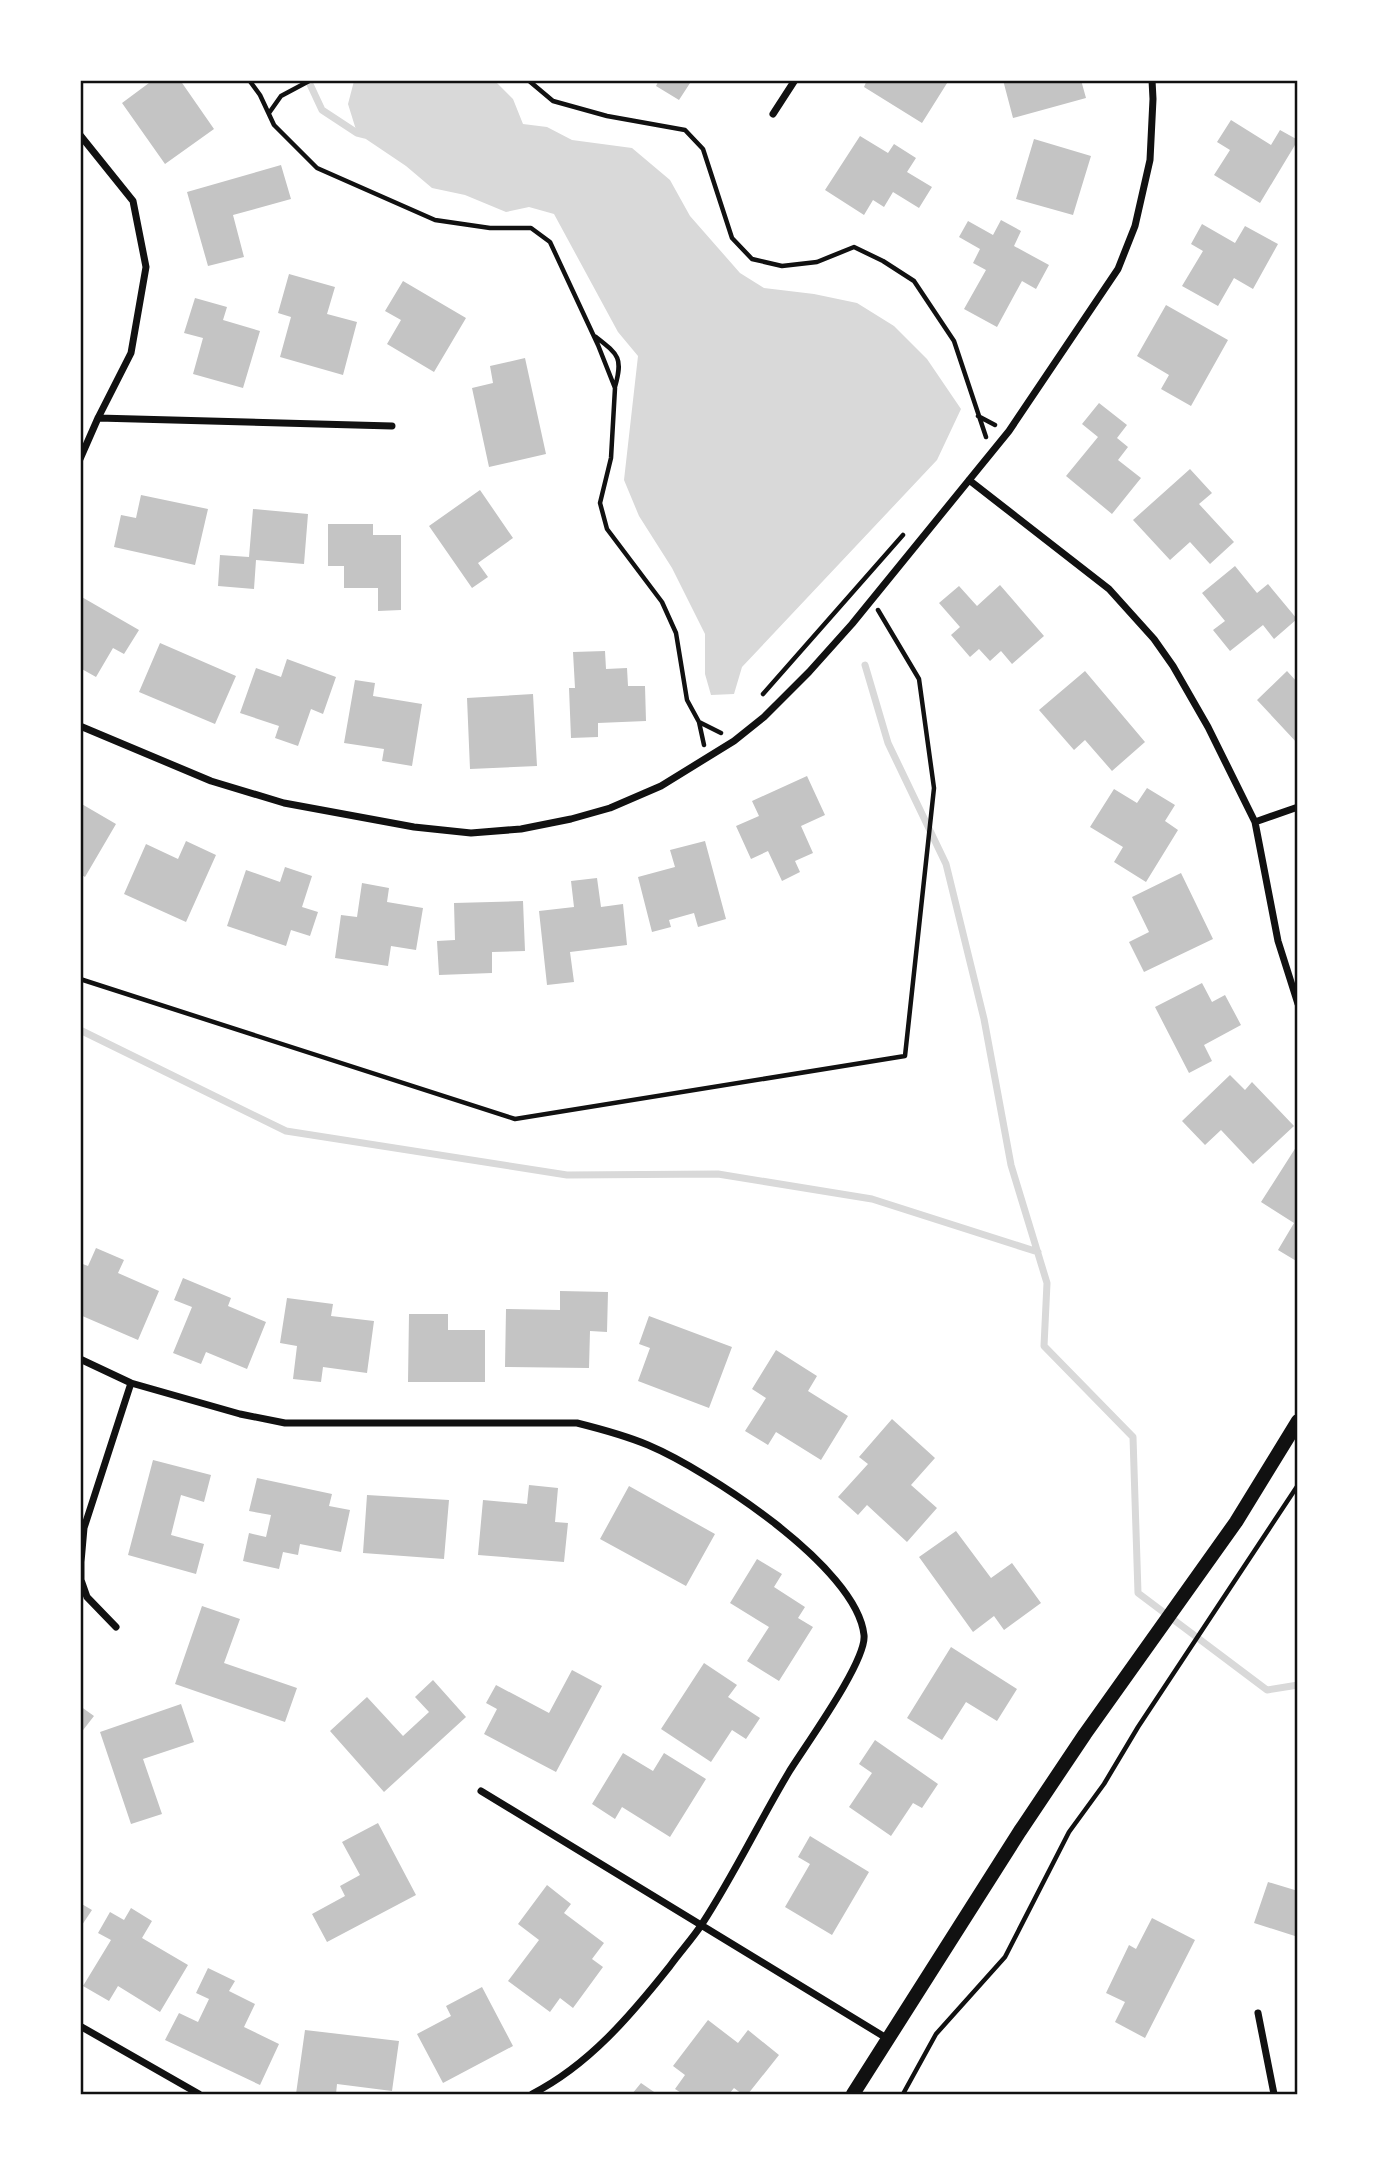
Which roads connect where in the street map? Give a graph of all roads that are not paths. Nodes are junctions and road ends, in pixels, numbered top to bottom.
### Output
1 (794, 80) edge
2 (1152, 80) edge
3 (773, 114) dead end
4 (80, 135) edge
5 (98, 418) junction
6 (392, 426) dead end
7 (80, 459) edge
8 (969, 480) junction
9 (80, 726) edge
10 (1297, 807) edge
11 (1255, 822) junction
12 (1297, 1004) edge
13 (80, 1359) edge
14 (131, 1383) junction
15 (1297, 1421) edge
16 (116, 1627) dead end
17 (481, 1791) dead end
18 (702, 1925) junction
19 (1258, 2013) dead end
20 (80, 2026) edge
21 (888, 2039) junction
22 (199, 2095) edge
23 (532, 2095) edge
24 (853, 2095) edge
25 (1274, 2095) edge

1 - 3 street
2 - 8 street
4 - 5 street
5 - 6 street
5 - 7 street
8 - 9 street
8 - 11 street
10 - 11 street
11 - 12 street
13 - 14 street
14 - 16 street
14 - 18 street
15 - 21 main road
17 - 18 street
18 - 21 street
18 - 23 street
19 - 25 street
20 - 22 street
21 - 24 main road

